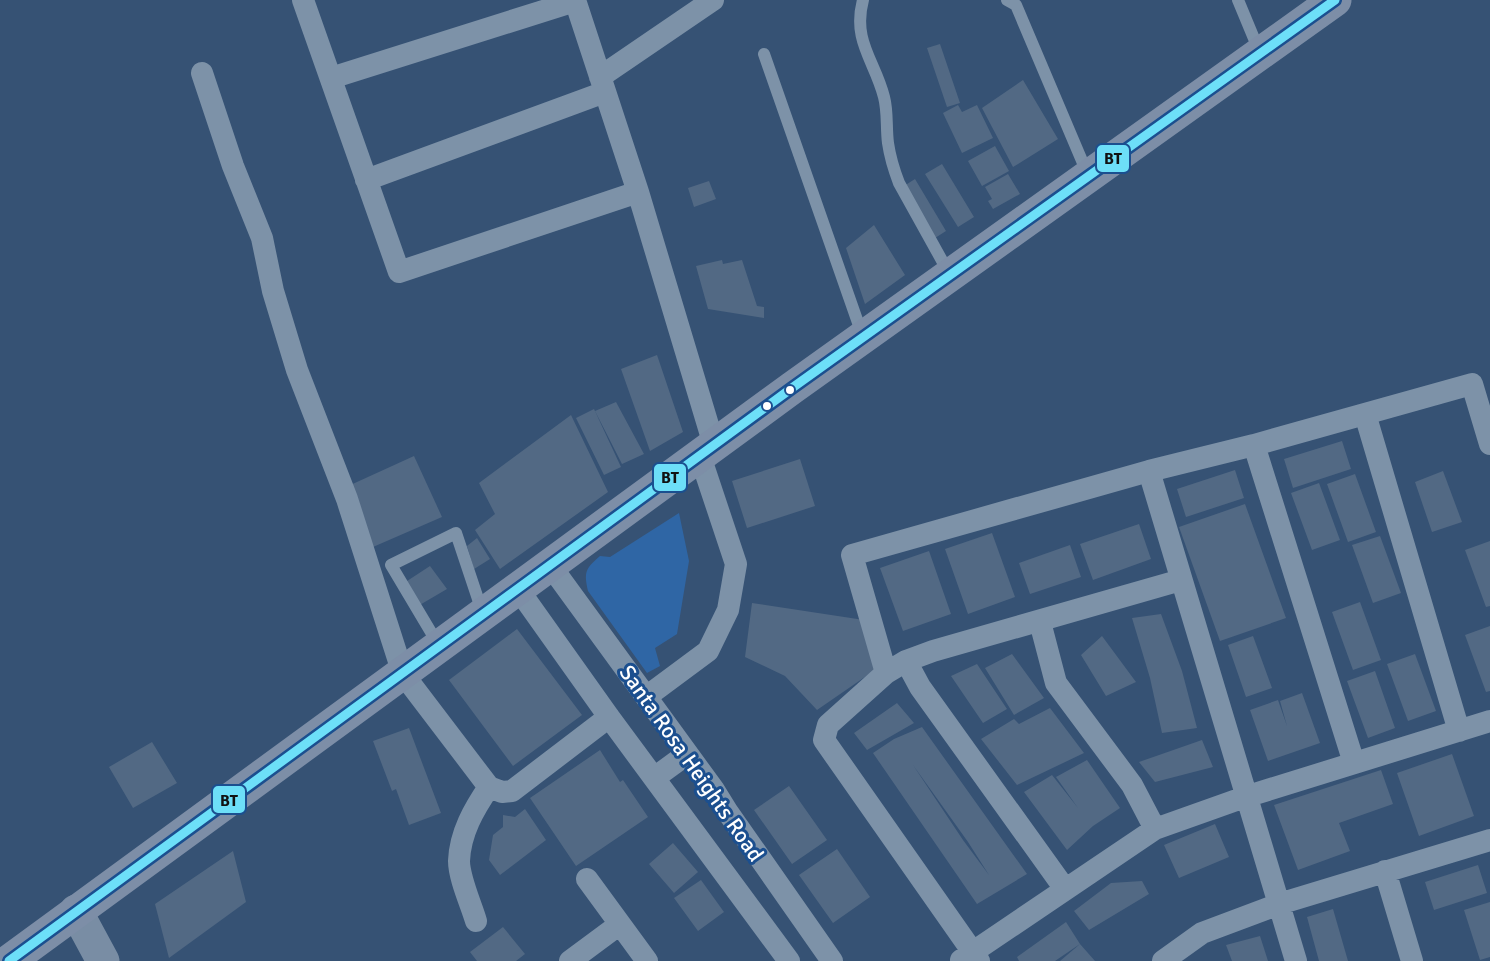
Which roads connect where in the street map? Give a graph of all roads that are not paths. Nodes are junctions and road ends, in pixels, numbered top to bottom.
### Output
1 (303, 0) edge
2 (713, 0) edge
3 (863, 0) edge
4 (1007, 0) edge
5 (1238, 0) edge
6 (1335, 0) edge
7 (575, 1) edge
8 (691, 7) edge
9 (764, 54) dead end
10 (1260, 54) junction
11 (202, 73) dead end
12 (331, 78) junction
13 (603, 85) junction
14 (1089, 177) junction
15 (366, 180) junction
16 (638, 192) junction
17 (951, 276) junction
18 (863, 338) junction
19 (1365, 414) junction
20 (1490, 444) edge
21 (1254, 445) junction
22 (707, 450) junction
23 (1149, 471) junction
24 (550, 565) junction
25 (1181, 580) junction
26 (518, 589) junction
27 (483, 615) junction
28 (1040, 622) junction
29 (440, 648) junction
30 (906, 661) junction
31 (886, 673) junction
32 (403, 674) junction
33 (646, 698) junction
34 (609, 717) junction
35 (1490, 721) edge
36 (1459, 731) junction
37 (687, 754) junction
38 (1354, 763) junction
39 (654, 778) junction
40 (489, 787) junction
41 (1245, 797) junction
42 (726, 811) junction
43 (1155, 829) junction
44 (695, 833) junction
45 (1490, 840) edge
46 (1385, 871) junction
47 (587, 879) dead end
48 (1065, 889) junction
49 (1279, 904) junction
50 (76, 911) junction
51 (476, 921) dead end
52 (620, 924) junction
53 (26, 956) edge
54 (970, 958) edge
55 (103, 961) edge
56 (570, 961) edge
57 (647, 961) edge
58 (789, 961) edge
59 (832, 961) edge
60 (1163, 961) edge
61 (1296, 961) edge
62 (1412, 961) edge

1 - 12 street
2 - 8 street
3 - 17 lane
4 - 14 lane
5 - 10 lane
6 - 10 main road
7 - 12 street
7 - 13 street
8 - 13 street
9 - 18 lane
10 - 14 main road
11 - 32 street
12 - 15 street
13 - 15 street
13 - 16 street
14 - 17 main road
15 - 16 street
16 - 22 street
17 - 18 main road
18 - 22 main road
19 - 20 street
19 - 21 street
19 - 36 street
21 - 23 street
21 - 38 street
22 - 24 main road
22 - 33 street
23 - 25 street
23 - 31 street
24 - 26 main road
24 - 33 street, Santa Rosa Heights Road
25 - 28 street
25 - 41 street
26 - 27 main road
26 - 34 street, Santa Rosa Heights Road
27 - 29 main road
27 - 29 lane
28 - 30 street
28 - 43 street
29 - 32 main road
30 - 31 street
30 - 48 street
31 - 54 street
32 - 40 street
32 - 50 main road
33 - 37 street, Santa Rosa Heights Road
34 - 39 street, Santa Rosa Heights Road
34 - 40 street
35 - 36 street
36 - 38 street
37 - 39 street
37 - 42 street, Santa Rosa Heights Road
38 - 41 street
39 - 44 street, Santa Rosa Heights Road
40 - 51 street
41 - 43 street
41 - 49 street
42 - 44 street
42 - 59 street, Santa Rosa Heights Road
43 - 48 street
44 - 58 street, Santa Rosa Heights Road
45 - 46 street
46 - 49 street
46 - 62 street
47 - 52 street
48 - 54 street
49 - 60 street
49 - 61 street
50 - 53 main road
50 - 55 street
52 - 56 street
52 - 57 street

